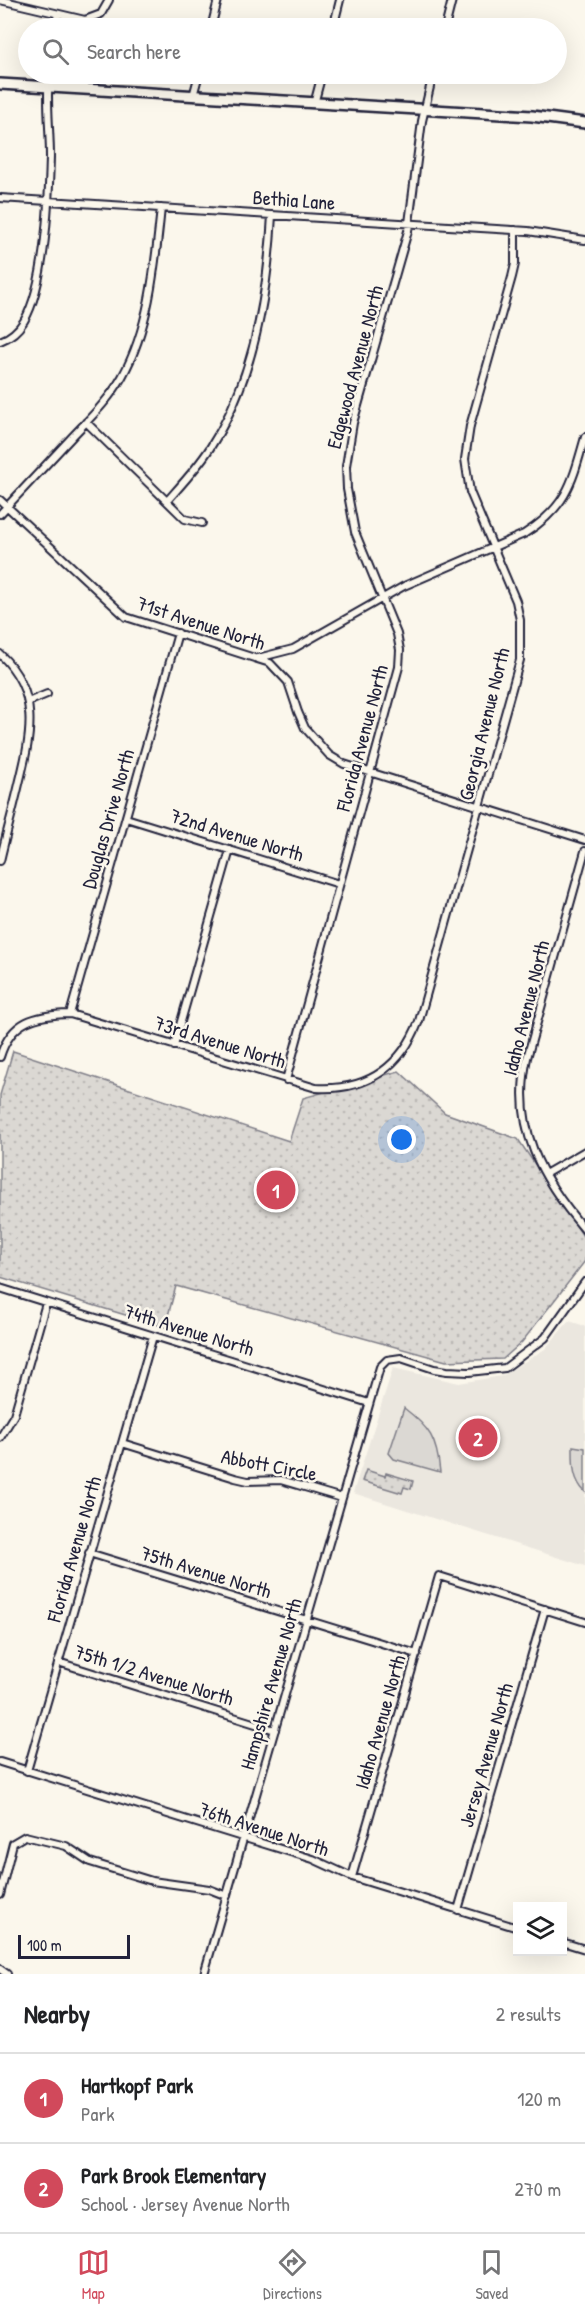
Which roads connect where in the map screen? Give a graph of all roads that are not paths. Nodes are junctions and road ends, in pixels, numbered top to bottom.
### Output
1 (0, 0) edge
2 (109, 0) edge
3 (218, 0) edge
4 (340, 0) edge
5 (452, 0) edge
6 (58, 15) junction
7 (57, 18) edge
8 (72, 18) edge
9 (93, 18) edge
10 (214, 18) edge
11 (336, 18) edge
12 (447, 18) edge
13 (0, 84) edge
14 (48, 84) edge
15 (196, 84) edge
16 (319, 84) edge
17 (430, 84) edge
18 (48, 87) junction
19 (193, 96) junction
20 (314, 104) junction
21 (424, 110) junction
22 (585, 123) edge
23 (0, 198) edge
24 (47, 201) junction
25 (161, 208) junction
26 (272, 215) junction
27 (409, 224) junction
28 (515, 230) junction
29 (585, 240) edge
30 (0, 341) edge
31 (86, 422) junction
32 (585, 437) edge
33 (0, 500) edge
34 (166, 501) junction
35 (8, 506) junction
36 (0, 514) edge
37 (202, 523) dead end
38 (495, 546) junction
39 (383, 597) junction
40 (178, 633) junction
41 (0, 654) edge
42 (258, 658) junction
43 (47, 694) dead end
44 (28, 702) junction
45 (370, 774) junction
46 (480, 808) junction
47 (126, 818) junction
48 (0, 826) edge
49 (8, 829) junction
50 (585, 840) edge
51 (230, 850) junction
52 (585, 851) edge
53 (0, 861) edge
54 (339, 884) junction
55 (70, 1014) junction
56 (419, 1021) joint
57 (174, 1046) junction
58 (1, 1053) edge
59 (286, 1080) junction
60 (585, 1151) edge
61 (545, 1174) junction
62 (585, 1230) edge
63 (585, 1282) edge
64 (0, 1288) edge
65 (46, 1303) junction
66 (153, 1336) junction
67 (369, 1403) junction
68 (0, 1438) edge
69 (122, 1443) junction
70 (342, 1498) junction
71 (89, 1553) junction
72 (545, 1609) junction
73 (307, 1620) junction
74 (585, 1622) edge
75 (417, 1654) junction
76 (58, 1662) junction
77 (275, 1730) junction
78 (0, 1762) edge
79 (27, 1771) junction
80 (244, 1838) junction
81 (352, 1877) junction
82 (0, 1895) edge
83 (227, 1896) junction
84 (458, 1910) junction
85 (513, 1926) edge
86 (567, 1943) edge
87 (585, 1948) edge
88 (0, 1969) edge
89 (7, 1974) edge
90 (204, 1974) edge

1 - 6 street
2 - 9 street
3 - 10 street
4 - 11 street
5 - 12 street
6 - 7 street
6 - 8 street
13 - 18 street
14 - 18 street
15 - 19 street
16 - 20 street
17 - 21 street, Edgewood Avenue North
18 - 19 street
18 - 24 street
19 - 20 street
20 - 21 street
21 - 22 street
21 - 27 street, Edgewood Avenue North
23 - 24 street, Bethia Lane
24 - 25 street, Bethia Lane
24 - 30 street
25 - 26 street, Bethia Lane
25 - 31 street
26 - 27 street, Bethia Lane
26 - 34 street
27 - 28 street, Bethia Lane
27 - 39 street, Edgewood Avenue North
28 - 29 street, Bethia Lane
28 - 38 street
31 - 34 street
31 - 35 street
32 - 38 street
33 - 35 street, 71st Avenue North
34 - 37 street
35 - 36 street
35 - 40 street, 71st Avenue North
38 - 39 street
38 - 46 street, Georgia Avenue North
39 - 42 street
39 - 45 street, Florida Avenue North
40 - 42 street, 71st Avenue North
40 - 47 street, Douglas Drive North
41 - 44 street
42 - 45 street, 71st Avenue North
43 - 44 street
44 - 49 street
45 - 46 street, 71st Avenue North
45 - 54 street, Florida Avenue North
46 - 50 street, 71st Avenue North
46 - 56 street, Georgia Avenue North
47 - 51 street, 72nd Avenue North
47 - 55 street, Douglas Drive North
48 - 49 street
49 - 53 street
51 - 54 street, 72nd Avenue North
51 - 57 street
52 - 61 street, Idaho Avenue North
54 - 59 street, Florida Avenue North
55 - 57 street, 73rd Avenue North
55 - 58 street, 73rd Avenue North
56 - 59 street, 73rd Avenue North
57 - 59 street, 73rd Avenue North
60 - 61 street
61 - 62 street, Idaho Avenue North
63 - 67 street
64 - 65 street, 74th Avenue North
65 - 66 street, 74th Avenue North
65 - 68 street
66 - 67 street, 74th Avenue North
66 - 69 street, Florida Avenue North
67 - 70 street, Hampshire Avenue North
69 - 70 street, Abbott Circle
69 - 71 street, Florida Avenue North
70 - 73 street, Hampshire Avenue North
71 - 73 street, 75th Avenue North
71 - 76 street, Florida Avenue North
72 - 74 street
72 - 75 street, Idaho Avenue North
72 - 84 street, Jersey Avenue North
73 - 75 street, 75th Avenue North
73 - 77 street, Hampshire Avenue North
75 - 81 street, Idaho Avenue North
76 - 77 street, 75th 1/2 Avenue North
76 - 79 street, Florida Avenue North
77 - 80 street, Hampshire Avenue North
78 - 79 street, 76th Avenue North
79 - 80 street, 76th Avenue North
80 - 81 street, 76th Avenue North
80 - 83 street, Hampshire Avenue North
81 - 84 street, 76th Avenue North
82 - 83 street
83 - 90 street, Hampshire Avenue North
84 - 85 street, 76th Avenue North
86 - 87 street
88 - 89 street

